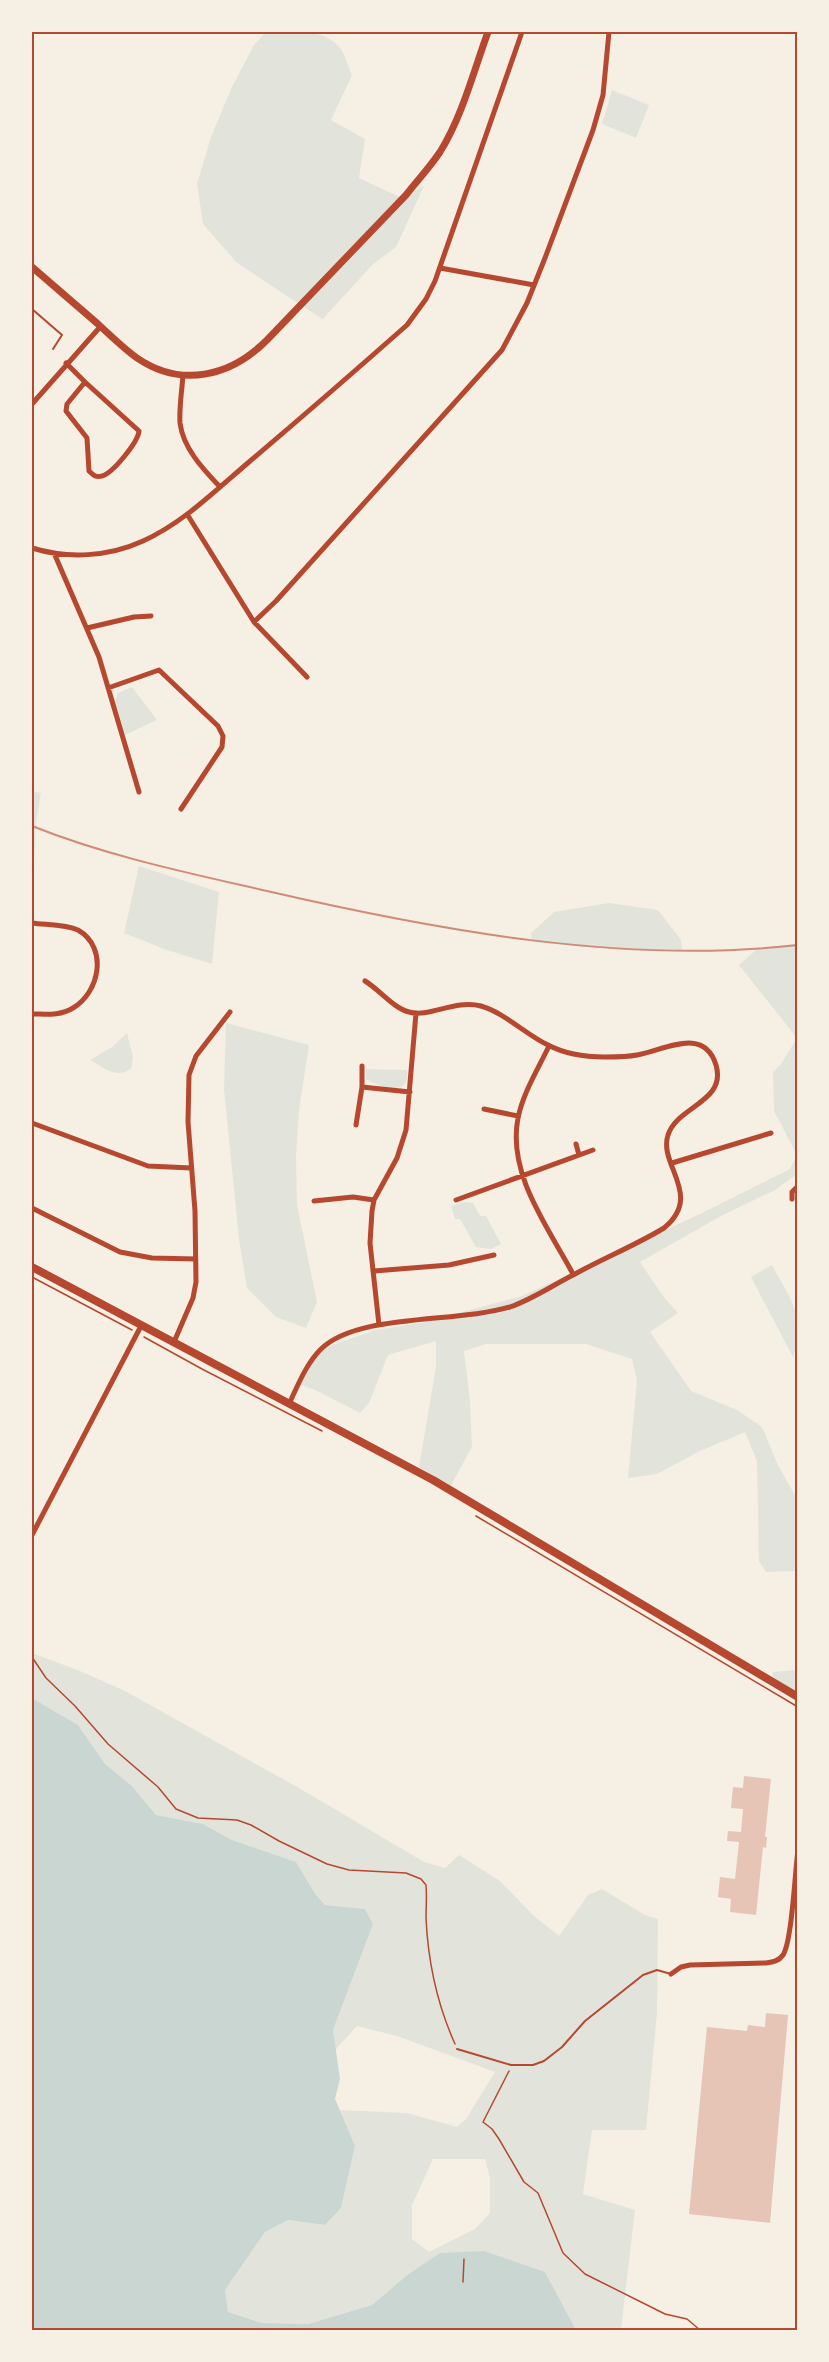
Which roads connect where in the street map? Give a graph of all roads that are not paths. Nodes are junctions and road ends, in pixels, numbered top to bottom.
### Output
1 (488, 32) edge
2 (522, 32) edge
3 (609, 32) edge
4 (32, 267) edge
5 (440, 268) junction
6 (534, 285) junction
7 (32, 309) edge
8 (100, 327) junction
9 (53, 349) dead end
10 (66, 363) junction
11 (183, 375) junction
12 (85, 382) junction
13 (32, 404) edge
14 (220, 487) junction
15 (187, 514) junction
16 (32, 548) edge
17 (54, 553) junction
18 (151, 616) dead end
19 (254, 622) junction
20 (87, 628) junction
21 (307, 677) dead end
22 (108, 688) junction
23 (139, 792) dead end
24 (181, 809) dead end
25 (32, 923) edge
26 (365, 981) dead end
27 (230, 1012) dead end
28 (416, 1013) junction
29 (32, 1014) edge
30 (549, 1046) junction
31 (362, 1066) dead end
32 (362, 1087) junction
33 (410, 1092) junction
34 (484, 1109) dead end
35 (518, 1116) junction
36 (32, 1123) edge
37 (356, 1125) dead end
38 (771, 1133) dead end
39 (576, 1144) dead end
40 (593, 1150) dead end
41 (579, 1155) junction
42 (672, 1163) junction
43 (191, 1168) junction
44 (522, 1177) junction
45 (798, 1186) edge
46 (792, 1199) dead end
47 (374, 1200) junction
48 (456, 1200) dead end
49 (314, 1201) dead end
50 (32, 1208) edge
51 (479, 1251) dead end
52 (494, 1255) dead end
53 (196, 1260) junction
54 (480, 1260) junction
55 (32, 1267) edge
56 (374, 1272) junction
57 (573, 1274) junction
58 (379, 1325) junction
59 (139, 1329) junction
60 (174, 1342) junction
61 (289, 1404) junction
62 (32, 1535) edge
63 (798, 1697) edge
64 (798, 1850) edge
65 (671, 1974) joint
66 (457, 2049) road end

1 - 11 street
2 - 5 street
3 - 6 street
4 - 8 street
5 - 6 street
5 - 14 street
6 - 19 street
7 - 9 lane
8 - 10 street
8 - 11 street
10 - 12 street
10 - 13 street
11 - 14 street
12 - 12 street
14 - 15 street
15 - 17 street
15 - 19 street
16 - 17 street
17 - 20 street
18 - 20 street
19 - 21 street
20 - 22 street
22 - 23 street
22 - 24 street
25 - 29 street
26 - 28 street
27 - 43 street
28 - 30 street
28 - 33 street
30 - 35 street
30 - 42 street
31 - 32 street
32 - 33 street
32 - 37 street
33 - 47 street
34 - 35 street
35 - 44 street
36 - 43 street
38 - 42 street
39 - 41 street
40 - 41 street
41 - 44 street
42 - 57 street
43 - 53 street
44 - 48 street
44 - 57 street
45 - 46 street
47 - 49 street
47 - 56 street
50 - 53 street
51 - 54 street
52 - 54 street
53 - 60 street
54 - 56 street
55 - 59 main road
56 - 58 street
57 - 58 street
58 - 61 street
59 - 60 main road
59 - 62 street
60 - 61 main road
61 - 63 main road
64 - 65 street
65 - 66 lane

